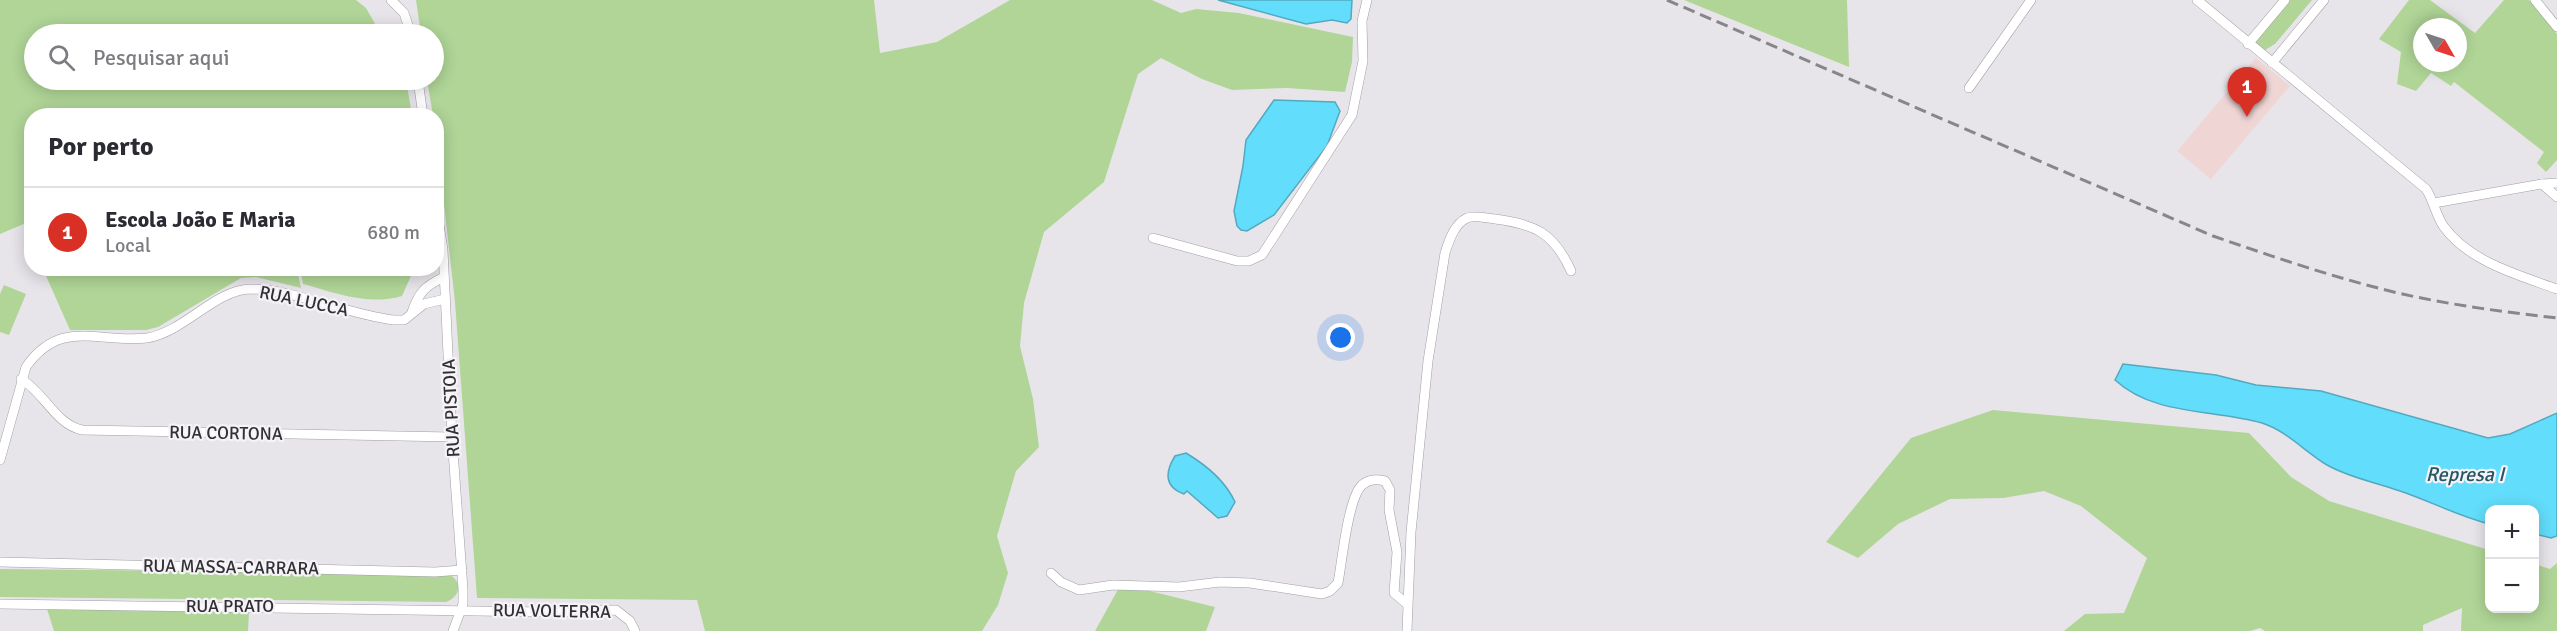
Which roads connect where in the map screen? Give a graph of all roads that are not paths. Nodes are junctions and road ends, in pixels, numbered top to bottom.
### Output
1 (391, 0) edge
2 (1367, 0) edge
3 (2031, 0) edge
4 (2197, 0) edge
5 (2285, 0) edge
6 (2324, 0) edge
7 (2535, 0) edge
8 (408, 24) edge
9 (2557, 27) edge
10 (2248, 44) junction
11 (2272, 63) junction
12 (1969, 88) dead end
13 (419, 90) edge
14 (422, 108) edge
15 (2542, 183) junction
16 (2557, 183) edge
17 (2557, 197) edge
18 (2434, 203) junction
19 (1153, 238) dead end
20 (1571, 271) dead end
21 (444, 277) joint
22 (2557, 289) edge
23 (445, 299) junction
24 (411, 314) junction
25 (21, 379) junction
26 (452, 437) junction
27 (0, 460) edge
28 (0, 562) edge
29 (462, 570) junction
30 (1051, 573) dead end
31 (0, 604) edge
32 (1407, 604) junction
33 (460, 610) junction
34 (453, 631) edge
35 (635, 631) edge
36 (1407, 631) edge

1 - 8 street
2 - 19 street
3 - 12 street
4 - 10 street
5 - 10 street
6 - 11 street
7 - 9 street
10 - 11 street
11 - 18 street
13 - 14 street
15 - 16 street
15 - 17 street
15 - 18 street
18 - 22 street
20 - 32 street
21 - 23 street, RUA PISTOIA
21 - 24 street
23 - 24 street, RUA LUCCA
23 - 26 street, RUA PISTOIA
24 - 25 street, RUA LUCCA
25 - 26 street, RUA CORTONA
25 - 27 street, RUA LUCCA
26 - 29 street, RUA PISTOIA
28 - 29 street, RUA MASSA-CARRARA
29 - 33 street, RUA PISTOIA
30 - 32 street
31 - 33 street, RUA PRATO
32 - 36 street
33 - 34 street, RUA PISTOIA
33 - 35 street, RUA VOLTERRA

